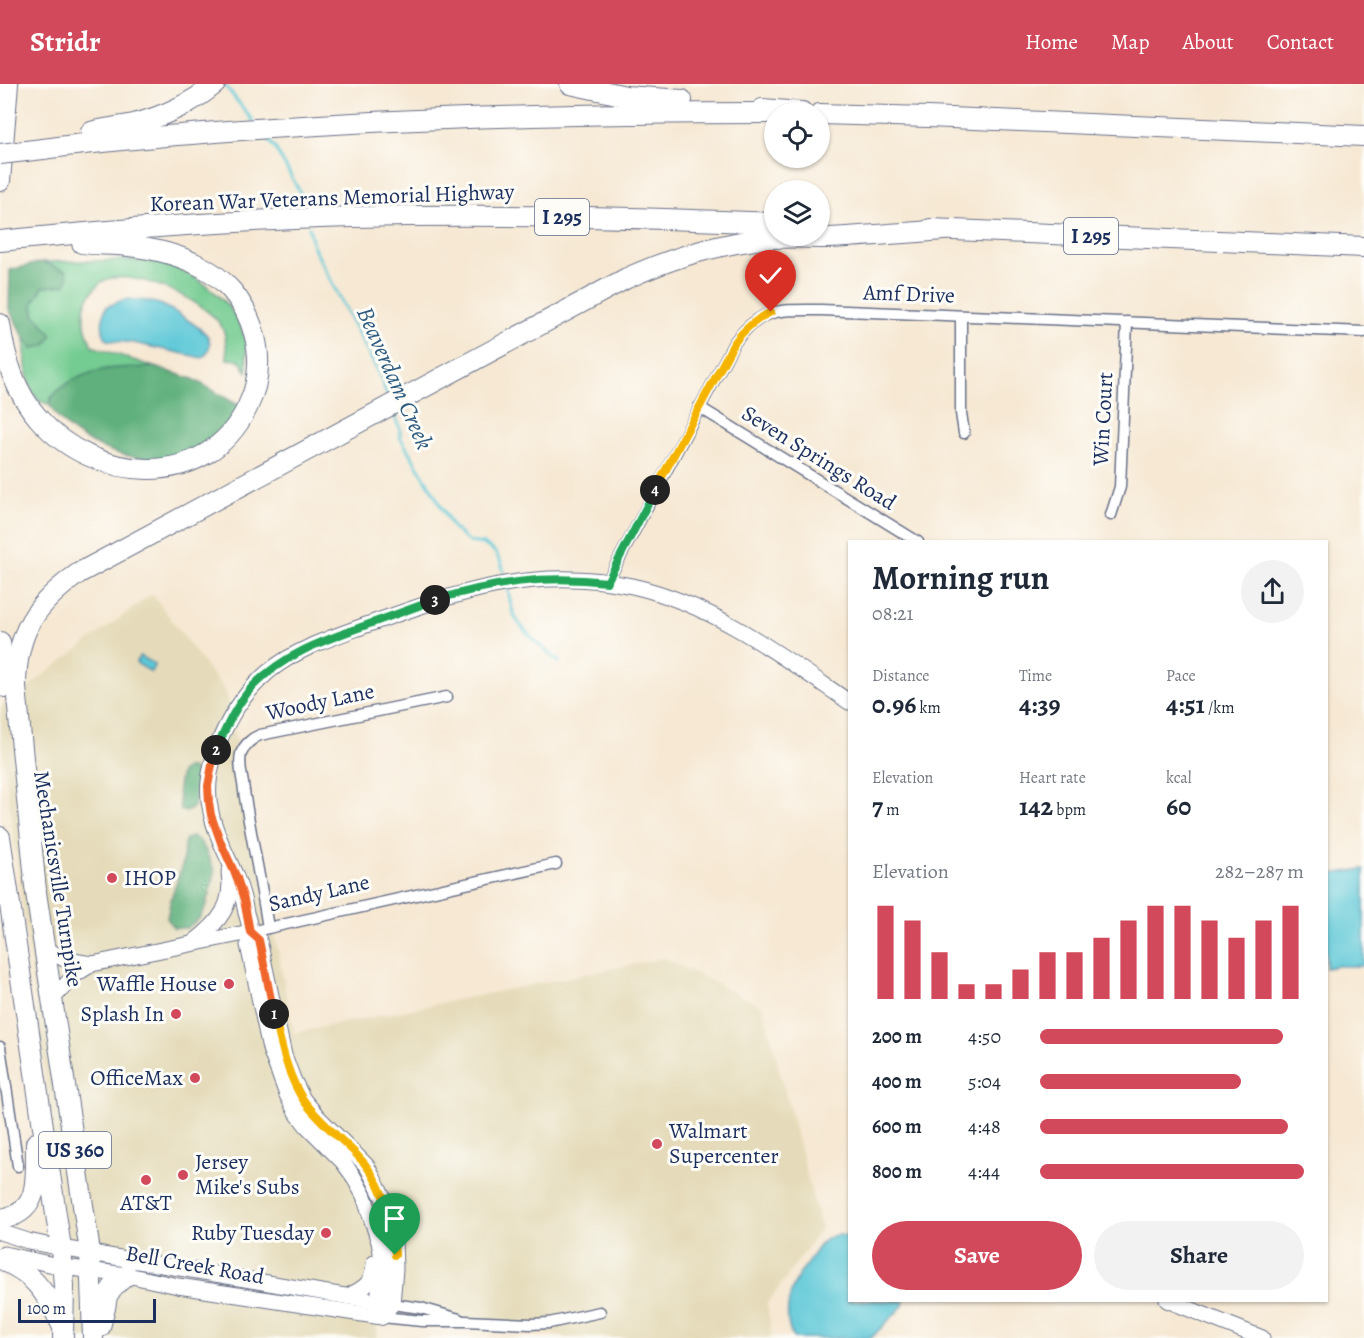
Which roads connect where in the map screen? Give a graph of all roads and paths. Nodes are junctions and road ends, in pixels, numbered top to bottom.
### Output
1 (8, 84) edge
2 (16, 84) edge
3 (215, 84) edge
4 (570, 84) edge
5 (764, 108) edge
6 (764, 114) edge
7 (830, 114) edge
8 (1364, 136) edge
9 (44, 148) junction
10 (0, 154) edge
11 (1, 175) edge
12 (0, 181) edge
13 (764, 223) edge
14 (830, 225) edge
15 (943, 230) junction
16 (42, 237) junction
17 (0, 241) edge
18 (1364, 247) edge
19 (960, 316) junction
20 (1127, 322) junction
21 (0, 324) edge
22 (1364, 332) edge
23 (699, 407) junction
24 (964, 433) dead end
25 (1111, 515) dead end
26 (915, 540) edge
27 (607, 582) junction
28 (0, 642) edge
29 (447, 697) dead end
30 (848, 701) edge
31 (0, 837) edge
32 (227, 857) junction
33 (556, 864) dead end
34 (36, 891) junction
35 (268, 928) junction
36 (250, 932) junction
37 (192, 944) junction
38 (44, 948) junction
39 (92, 964) junction
40 (52, 999) junction
41 (0, 1047) edge
42 (38, 1089) junction
43 (18, 1166) dead end
44 (0, 1219) edge
45 (375, 1227) junction
46 (0, 1232) edge
47 (0, 1256) edge
48 (62, 1258) junction
49 (91, 1262) junction
50 (127, 1275) junction
51 (348, 1296) junction
52 (1172, 1302) edge
53 (385, 1303) junction
54 (600, 1312) dead end
55 (382, 1317) junction
56 (465, 1321) junction
57 (64, 1333) edge
58 (94, 1338) edge
59 (1262, 1338) edge

1 - 11 highway
2 - 11 highway
3 - 9 highway
4 - 5 highway
6 - 9 highway
7 - 8 highway
9 - 10 highway, bridge
11 - 12 highway
13 - 16 highway, Korean War Veterans Memorial Highway / I 295
14 - 15 highway, I 295
15 - 18 highway, I 295
15 - 34 highway
16 - 17 highway, Korean War Veterans Memorial Highway / I 295
16 - 21 highway
19 - 20 street, Amf Drive
19 - 23 street, Amf Drive
19 - 24 street
20 - 22 street, Amf Drive
20 - 25 street, Win Court
23 - 26 street, Seven Springs Road
23 - 27 street, Amf Drive
27 - 30 street
27 - 32 street
28 - 34 highway, Mechanicsville Turnpike / US 360
29 - 35 street, Woody Lane
31 - 42 highway, US 360
32 - 36 street
32 - 37 street
33 - 35 street, Sandy Lane
34 - 38 highway, Mechanicsville Turnpike / US 360
35 - 36 street, Sandy Lane
36 - 37 street, Sandy Lane
36 - 45 street
36 - 53 street
37 - 39 street, Sandy Lane
38 - 39 street, Sandy Lane
38 - 40 highway, Mechanicsville Turnpike / US 360
39 - 40 street, Sandy Lane
40 - 49 highway, Mechanicsville Turnpike / US 360
41 - 43 street
42 - 44 highway
42 - 48 highway, US 360
45 - 51 street
45 - 53 street
46 - 48 street, Bell Creek Road
47 - 48 street, Bell Creek Road
47 - 57 highway
48 - 49 street, Bell Creek Road
48 - 57 highway, US 360
49 - 50 street, Bell Creek Road
49 - 51 street, Bell Creek Road
49 - 58 highway, Mechanicsville Turnpike / US 360
50 - 55 street, Bell Creek Road
50 - 58 highway
51 - 53 street, Bell Creek Road
52 - 59 street
53 - 55 street
53 - 56 street
54 - 56 street
55 - 56 street

